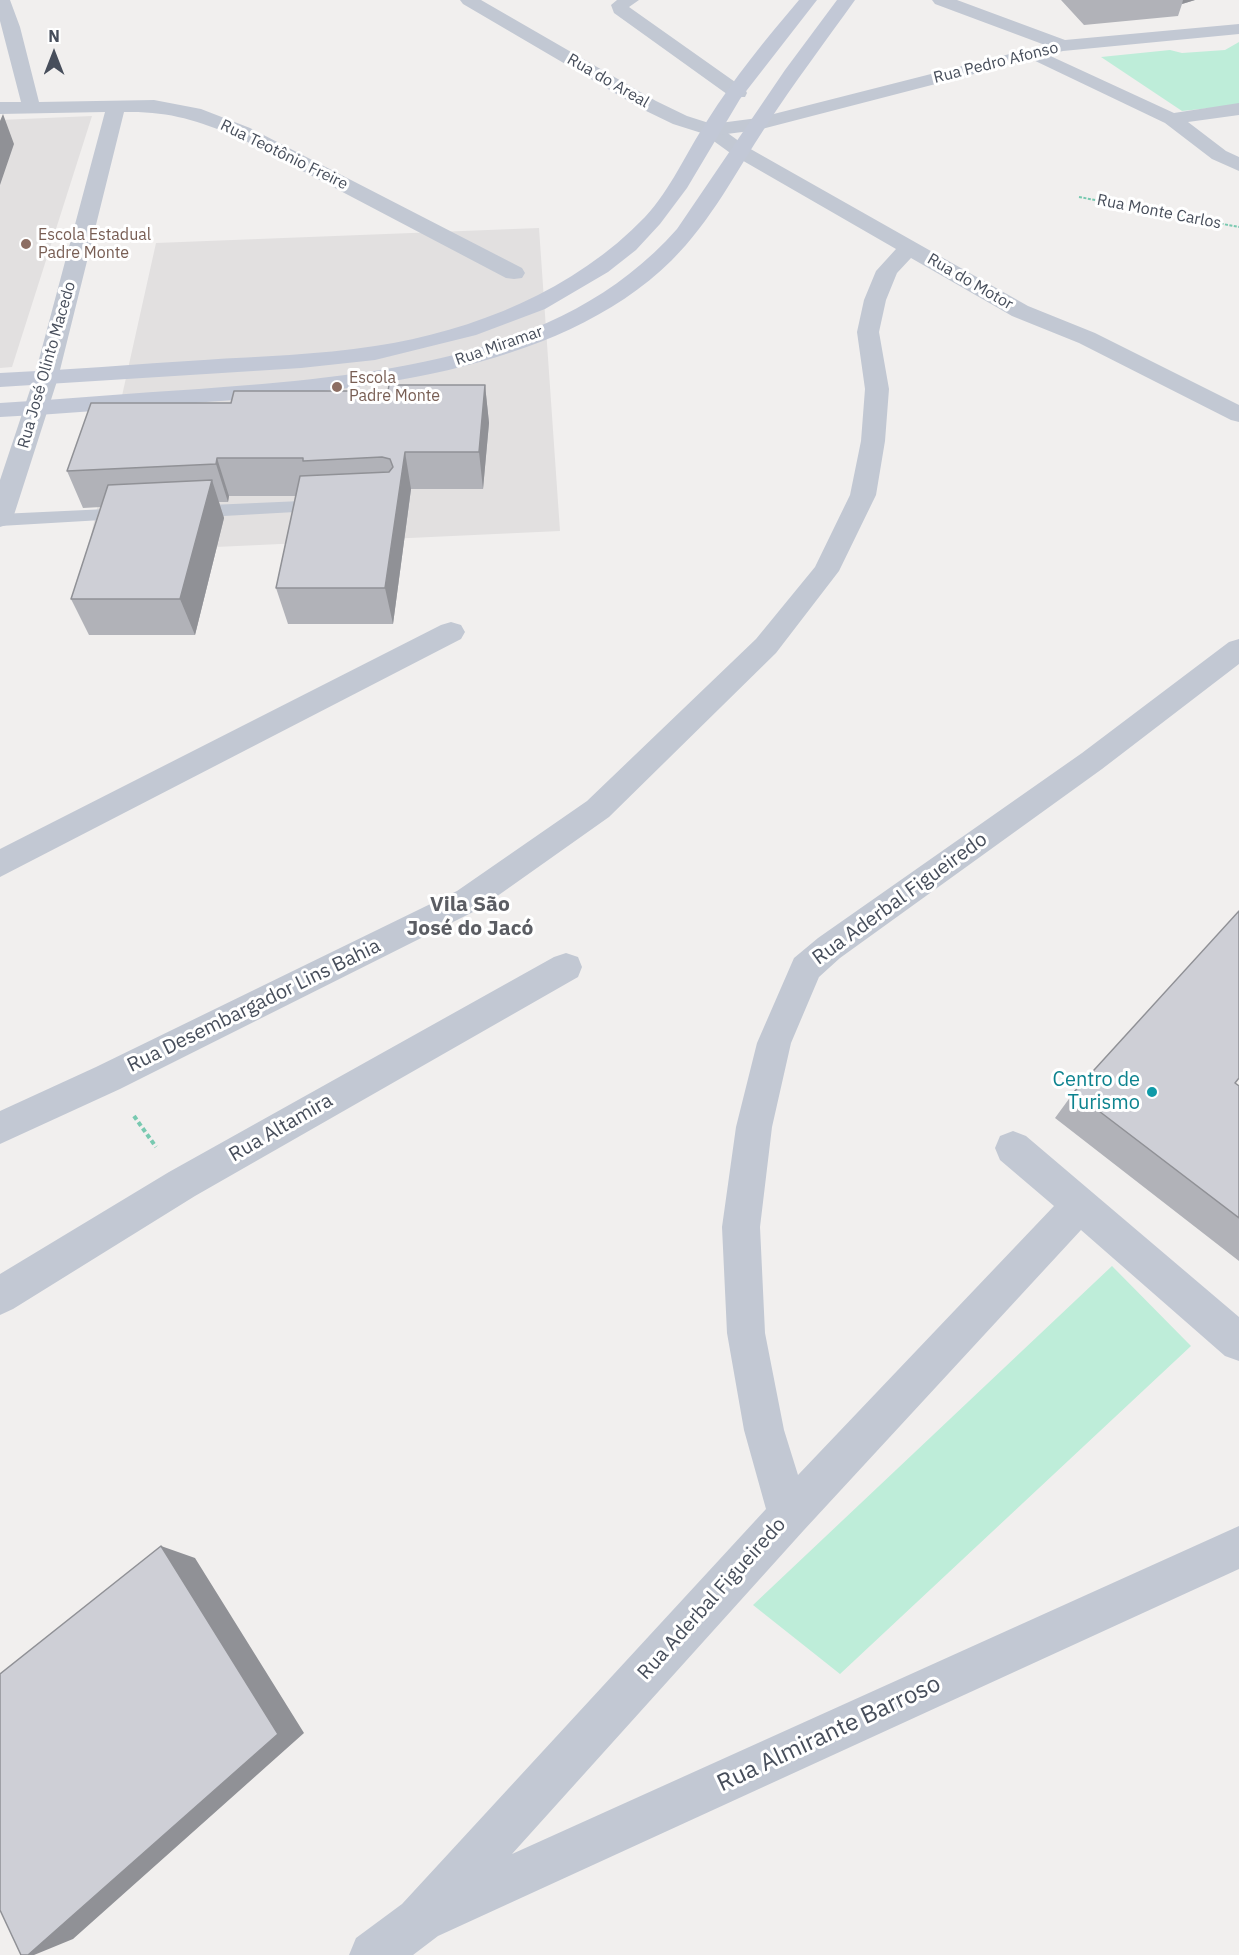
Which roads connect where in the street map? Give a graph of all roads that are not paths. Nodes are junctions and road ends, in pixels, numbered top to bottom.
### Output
1 (1, 0) edge
2 (470, 0) edge
3 (630, 0) edge
4 (808, 0) edge
5 (846, 0) edge
6 (941, 0) edge
7 (1239, 29) edge
8 (1063, 46) junction
9 (1033, 53) junction
10 (738, 93) junction
11 (31, 106) junction
12 (116, 106) junction
13 (0, 108) edge
14 (1239, 109) edge
15 (1173, 118) junction
16 (758, 124) junction
17 (711, 130) junction
18 (740, 152) junction
19 (1239, 165) edge
20 (909, 247) junction
21 (514, 273) dead end
22 (46, 378) junction
23 (0, 380) edge
24 (36, 409) junction
25 (0, 410) edge
26 (1239, 415) edge
27 (342, 505) edge
28 (165, 513) edge
29 (142, 514) edge
30 (0, 519) edge
31 (451, 632) dead end
32 (1239, 650) edge
33 (0, 864) edge
34 (566, 967) dead end
35 (0, 1128) edge
36 (1013, 1148) dead end
37 (1080, 1205) junction
38 (0, 1296) edge
39 (1239, 1342) edge
40 (789, 1515) junction
41 (1239, 1547) edge
42 (419, 1921) junction
43 (374, 1955) edge

1 - 11 street
2 - 17 street, Rua do Areal
3 - 10 street
4 - 10 main road, Rua Miramar
5 - 16 main road, Rua Miramar
6 - 8 street
7 - 8 street, Rua Pedro Afonso
8 - 9 street, Rua Pedro Afonso
9 - 15 street
9 - 16 street, Rua Pedro Afonso
10 - 17 main road, Rua Miramar
11 - 12 street, Rua Teotônio Freire
11 - 13 street, Rua Teotônio Freire
12 - 21 street, Rua Teotônio Freire
12 - 22 street, Rua José Olinto Macedo
14 - 15 street
15 - 19 street
16 - 17 street, Rua do Areal
16 - 18 main road, Rua Miramar
17 - 18 street, Rua do Motor
17 - 22 main road, Rua Miramar
18 - 20 street, Rua do Motor
18 - 24 main road, Rua Miramar
20 - 26 street, Rua do Motor
20 - 35 street, Rua Desembargador Lins Bahia
22 - 23 main road, Rua Miramar
22 - 24 street, Rua José Olinto Macedo
24 - 25 main road, Rua Miramar
24 - 30 street, Rua José Olinto Macedo
27 - 28 lane
29 - 30 lane
31 - 33 street
32 - 40 street, Rua Aderbal Figueiredo
34 - 38 street, Rua Altamira
36 - 37 street
37 - 39 street
37 - 40 street
40 - 42 street, Rua Aderbal Figueiredo
41 - 42 street, Rua Almirante Barroso
42 - 43 street, Rua Aderbal Figueiredo

